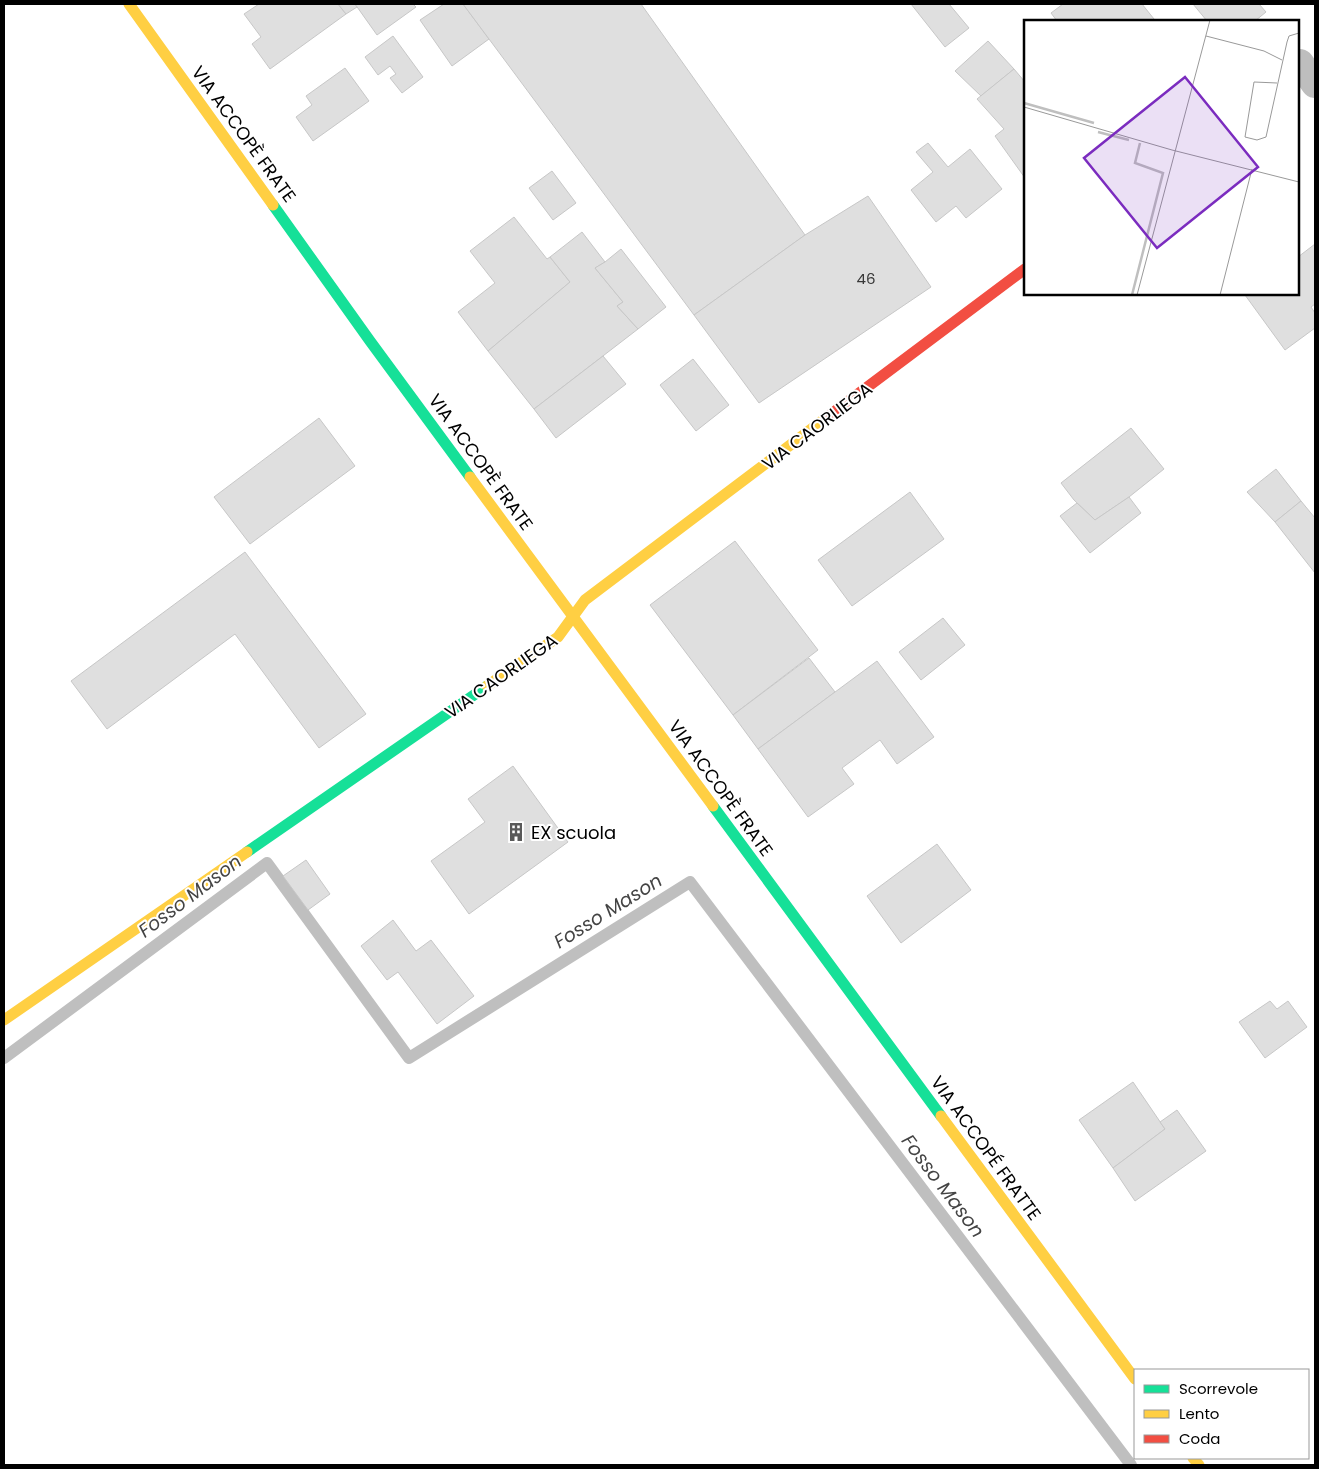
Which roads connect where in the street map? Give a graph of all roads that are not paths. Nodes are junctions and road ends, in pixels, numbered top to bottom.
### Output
1 (129, 4) edge
2 (1024, 270) edge
3 (573, 618) junction
4 (809, 938) joint
5 (4, 1020) edge
6 (1134, 1379) edge

1 - 3 main road, VIA ACCOPÈ FRATE
2 - 3 main road, VIA CAORLIEGA
3 - 4 main road, VIA ACCOPÈ FRATE
3 - 5 main road, VIA CAORLIEGA
4 - 6 main road, VIA ACCOPÉ FRATTE

